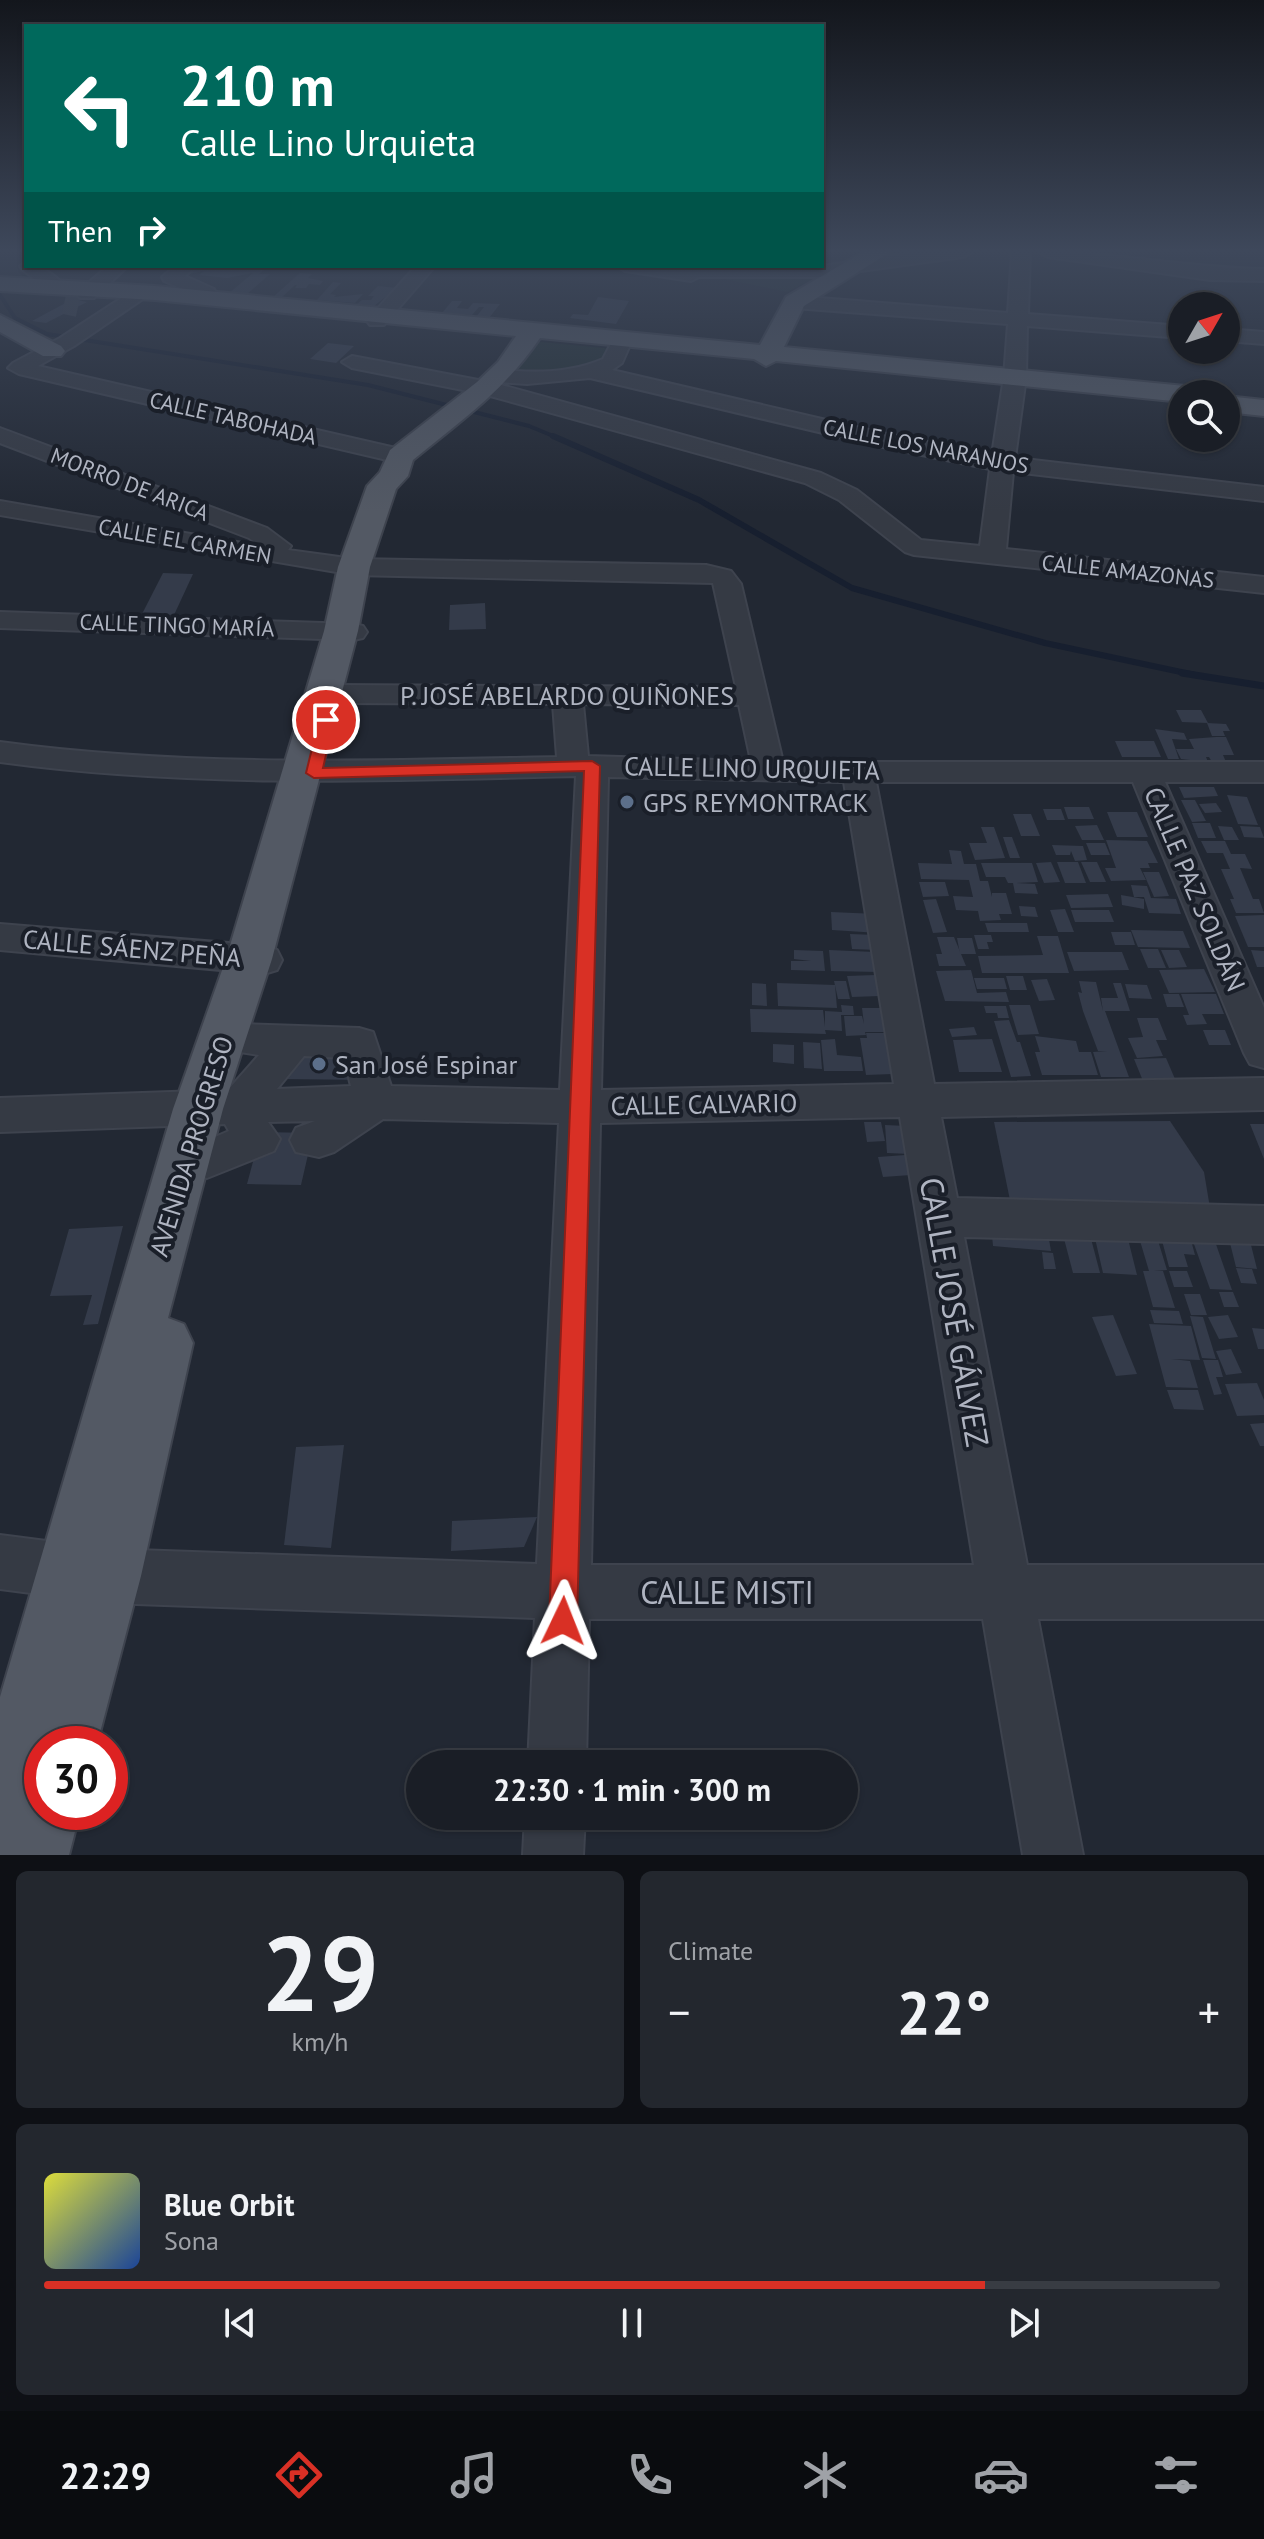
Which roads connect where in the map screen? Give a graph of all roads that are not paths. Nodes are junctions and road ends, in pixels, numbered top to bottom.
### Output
1 (34, 339) edge
2 (73, 339) edge
3 (515, 339) edge
4 (594, 339) edge
5 (776, 339) edge
6 (1016, 339) edge
7 (622, 341) junction
8 (60, 347) junction
9 (767, 355) junction
10 (352, 362) dead end
11 (10, 372) edge
12 (592, 372) junction
13 (1015, 380) junction
14 (489, 385) junction
15 (1168, 393) edge
16 (1168, 398) edge
17 (1240, 399) edge
18 (1264, 402) edge
19 (1240, 405) edge
20 (1264, 408) edge
21 (0, 435) edge
22 (1002, 464) junction
23 (396, 466) junction
24 (1264, 494) edge
25 (0, 508) edge
26 (992, 556) junction
27 (298, 560) junction
28 (363, 567) junction
29 (1264, 585) edge
30 (0, 620) edge
31 (347, 631) junction
32 (333, 694) junction
33 (567, 695) junction
34 (753, 696) junction
35 (0, 752) edge
36 (582, 766) junction
37 (858, 770) junction
38 (1144, 770) junction
39 (769, 772) junction
40 (1264, 772) edge
41 (307, 773) junction
42 (0, 937) edge
43 (257, 959) junction
44 (241, 1039) junction
45 (294, 1041) junction
46 (1264, 1053) edge
47 (1264, 1094) edge
48 (916, 1100) junction
49 (376, 1102) junction
50 (578, 1107) junction
51 (0, 1115) edge
52 (229, 1127) junction
53 (311, 1140) dead end
54 (937, 1217) junction
55 (1264, 1225) edge
56 (0, 1562) edge
57 (90, 1574) junction
58 (1006, 1590) junction
59 (564, 1592) junction
60 (1264, 1592) edge
61 (65, 1726) edge
62 (558, 1750) edge
63 (0, 1821) edge
64 (39, 1830) edge
65 (554, 1830) edge
66 (32, 1855) edge
67 (553, 1855) edge
68 (1053, 1855) edge

1 - 8 main road
2 - 8 street
3 - 14 main road
4 - 7 main road
5 - 9 main road
6 - 13 street
7 - 9 main road
7 - 12 street
8 - 11 street
9 - 13 main road
10 - 14 street
11 - 23 street, CALLE TABOHADA
12 - 14 street
12 - 22 street, CALLE LOS NARANJOS
13 - 15 main road
13 - 16 main road
13 - 22 street
14 - 23 main road
14 - 26 street, CALLE AMAZONAS
17 - 18 main road
19 - 20 main road
21 - 27 street, MORRO DE ARICA
22 - 24 street, CALLE LOS NARANJOS
22 - 26 street
23 - 28 main road, AVENIDA PROGRESO
25 - 27 street, CALLE EL CARMEN
26 - 29 street, CALLE AMAZONAS
27 - 28 street, CALLE EL CARMEN
28 - 31 main road, AVENIDA PROGRESO
28 - 34 street, CALLE EL CARMEN
30 - 31 street, CALLE TINGO MARÍA
31 - 32 main road, AVENIDA PROGRESO
31 - 41 main road, AVENIDA PROGRESO
32 - 33 street, P. JOSÉ ABELARDO QUIÑONES
32 - 41 main road, AVENIDA PROGRESO
33 - 34 street, P. JOSÉ ABELARDO QUIÑONES
33 - 36 street
34 - 39 street
35 - 41 street, CALLE LINO URQUIETA
36 - 39 street, CALLE LINO URQUIETA
36 - 41 street, CALLE LINO URQUIETA
36 - 50 street
37 - 38 street, CALLE LINO URQUIETA
37 - 39 street, CALLE LINO URQUIETA
37 - 48 street, CALLE JOSÉ GÁLVEZ
38 - 40 street, CALLE LINO URQUIETA
38 - 46 street, CALLE PAZ SOLDÁN
41 - 43 main road, AVENIDA PROGRESO
42 - 43 street, CALLE SÁENZ PEÑA
43 - 44 main road, AVENIDA PROGRESO
43 - 52 main road, AVENIDA PROGRESO
44 - 45 street
44 - 52 main road, AVENIDA PROGRESO
45 - 49 street
45 - 52 street
47 - 48 street, CALLE CALVARIO
48 - 50 street, CALLE CALVARIO
48 - 54 street, CALLE JOSÉ GÁLVEZ
49 - 50 street, CALLE CALVARIO
49 - 52 street, CALLE CALVARIO
49 - 53 street
50 - 59 street
51 - 52 street, CALLE CALVARIO
52 - 57 main road, AVENIDA PROGRESO
54 - 55 street
54 - 58 street, CALLE JOSÉ GÁLVEZ
56 - 57 street, CALLE MISTI
57 - 59 street, CALLE MISTI
57 - 61 main road, AVENIDA PROGRESO
57 - 63 main road, AVENIDA PROGRESO
58 - 59 street, CALLE MISTI
58 - 60 street, CALLE MISTI
58 - 68 street, CALLE JOSÉ GÁLVEZ
59 - 62 street
64 - 66 main road
65 - 67 street

